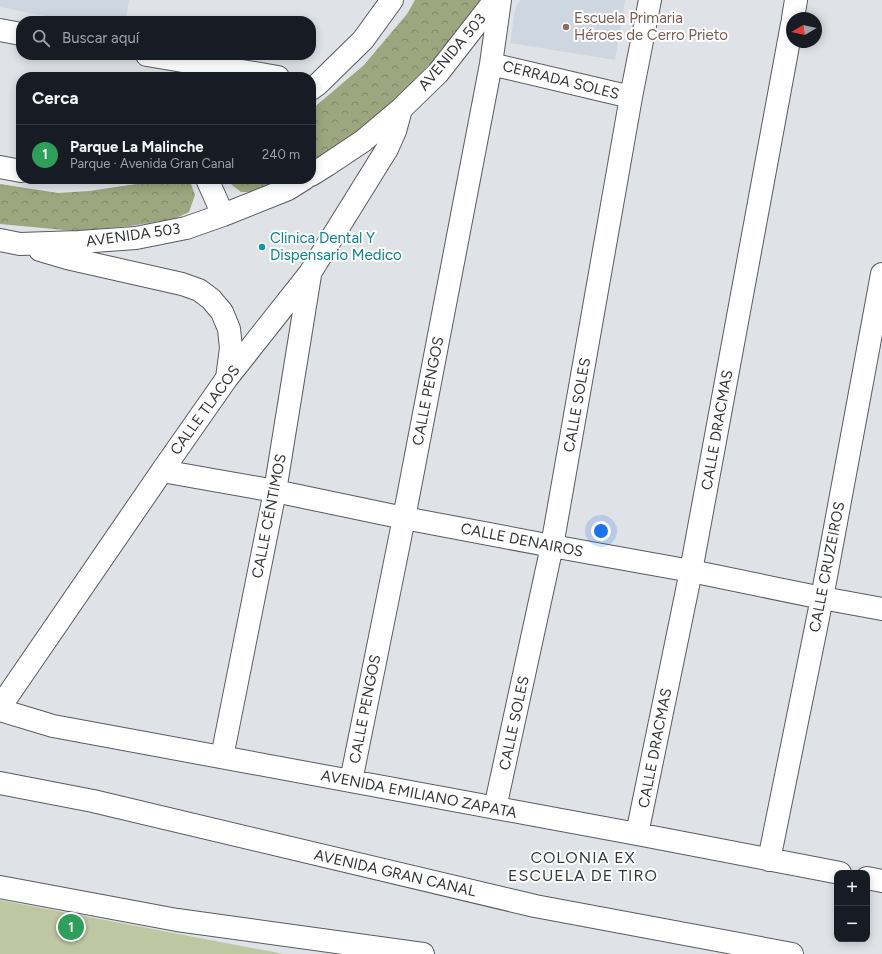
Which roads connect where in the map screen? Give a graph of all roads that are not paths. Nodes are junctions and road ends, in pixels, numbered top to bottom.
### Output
1 (392, 0) edge
2 (495, 0) edge
3 (500, 0) edge
4 (650, 0) edge
5 (796, 0) edge
6 (794, 12) edge
7 (0, 30) edge
8 (16, 33) edge
9 (788, 48) edge
10 (177, 60) edge
11 (491, 64) junction
12 (248, 72) edge
13 (316, 82) edge
14 (631, 97) junction
15 (401, 109) junction
16 (0, 167) edge
17 (16, 170) edge
18 (316, 172) edge
19 (209, 184) edge
20 (296, 184) edge
21 (223, 215) junction
22 (10, 242) edge
23 (310, 273) junction
24 (882, 274) edge
25 (227, 378) junction
26 (162, 470) junction
27 (275, 491) junction
28 (404, 518) junction
29 (552, 546) junction
30 (691, 571) junction
31 (822, 598) junction
32 (882, 609) edge
33 (0, 709) edge
34 (222, 757) junction
35 (351, 781) junction
36 (0, 783) edge
37 (495, 808) junction
38 (637, 834) junction
39 (769, 860) junction
40 (834, 872) edge
41 (870, 879) edge
42 (882, 881) edge
43 (0, 887) edge
44 (423, 954) edge
45 (792, 954) edge

1 - 13 street
2 - 15 street, AVENIDA 503
3 - 11 street, CALLE PENGOS
4 - 14 street, CALLE SOLES
5 - 6 street
7 - 8 street
9 - 30 street, CALLE DRACMAS
10 - 12 street
11 - 14 street, CERRADA SOLES
11 - 28 street, CALLE PENGOS
14 - 29 street, CALLE SOLES
15 - 18 street, AVENIDA 503
15 - 23 street, CALLE TLACOS
16 - 17 street
19 - 21 street
20 - 21 street, AVENIDA 503
21 - 22 street, AVENIDA 503
22 - 25 street
23 - 25 street, CALLE TLACOS
23 - 27 street, CALLE CÉNTIMOS
24 - 31 street, CALLE CRUZEIROS
25 - 26 street, CALLE TLACOS
26 - 27 street, CALLE DENAIROS
26 - 33 street, CALLE TLACOS
27 - 28 street, CALLE DENAIROS
27 - 34 street, CALLE CÉNTIMOS
28 - 29 street, CALLE DENAIROS
28 - 35 street, CALLE PENGOS
29 - 30 street, CALLE DENAIROS
29 - 37 street, CALLE SOLES
30 - 31 street, CALLE DENAIROS
30 - 38 street, CALLE DRACMAS
31 - 32 street, CALLE DENAIROS
31 - 39 street, CALLE CRUZEIROS
33 - 34 street, AVENIDA EMILIANO ZAPATA
34 - 35 street, AVENIDA EMILIANO ZAPATA
35 - 37 street, AVENIDA EMILIANO ZAPATA
36 - 45 street, AVENIDA GRAN CANAL
37 - 38 street, AVENIDA EMILIANO ZAPATA
38 - 39 street, AVENIDA EMILIANO ZAPATA
39 - 40 street, AVENIDA EMILIANO ZAPATA
41 - 42 street
43 - 44 street

